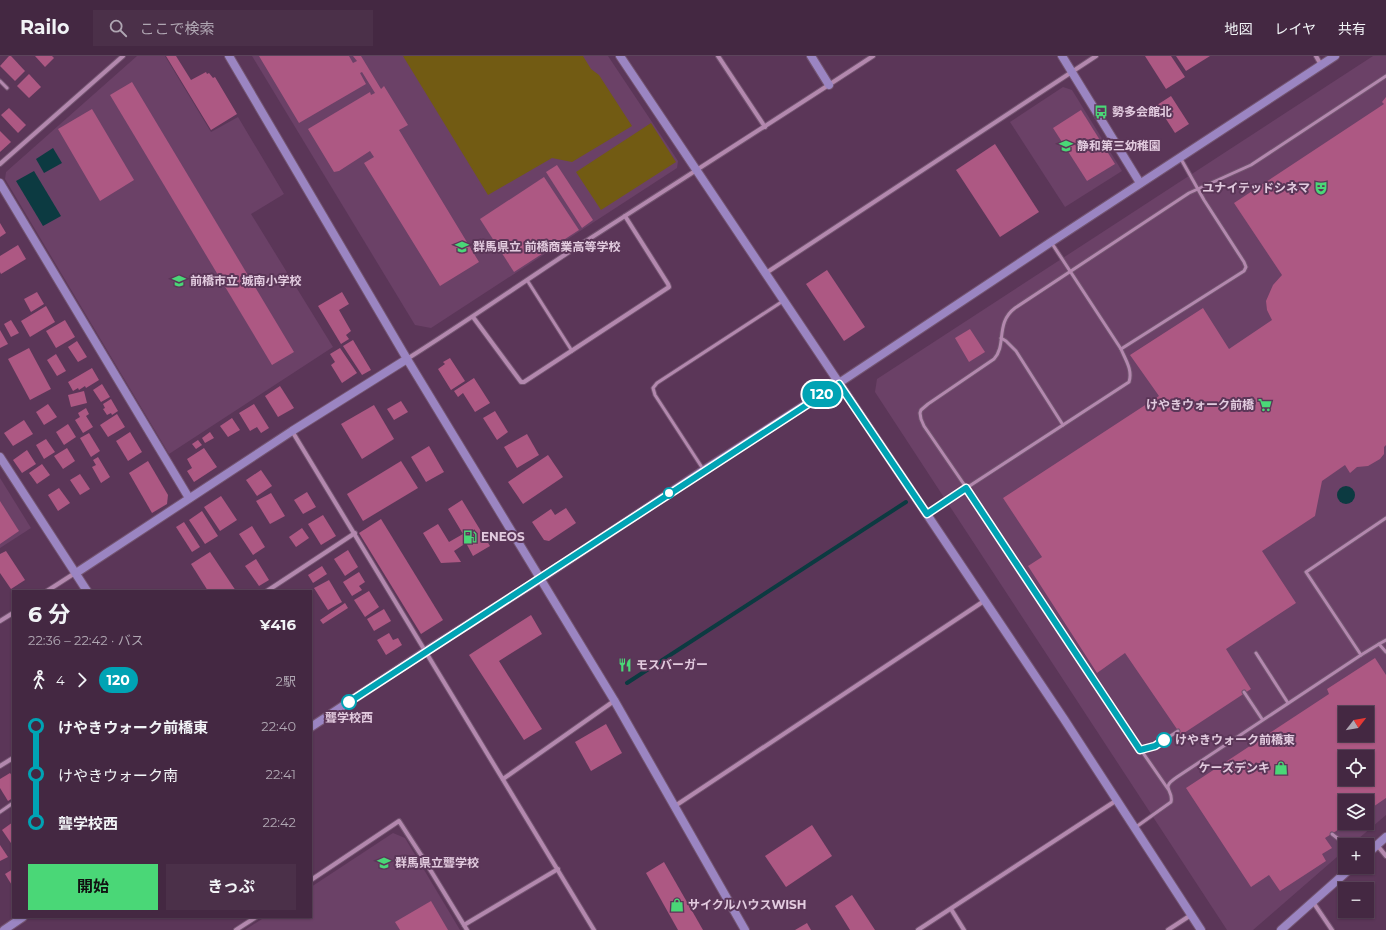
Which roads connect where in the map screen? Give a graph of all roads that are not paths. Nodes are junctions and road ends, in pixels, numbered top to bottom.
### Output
1 (122, 56) edge
2 (229, 56) edge
3 (620, 56) edge
4 (718, 56) edge
5 (811, 56) edge
6 (873, 56) edge
7 (1062, 56) edge
8 (1096, 56) edge
9 (1316, 56) edge
10 (1335, 56) edge
11 (1322, 65) junction
12 (1072, 72) junction
13 (1386, 76) edge
14 (0, 81) edge
15 (829, 85) junction
16 (7, 88) dead end
17 (765, 127) junction
18 (1180, 157) junction
19 (0, 164) edge
20 (697, 170) junction
21 (0, 183) edge
22 (1140, 183) junction
23 (1198, 189) junction
24 (625, 216) junction
25 (1051, 242) junction
26 (1070, 271) junction
27 (765, 273) junction
28 (527, 280) junction
29 (783, 300) junction
30 (473, 317) junction
31 (1001, 338) junction
32 (1121, 348) junction
33 (572, 351) junction
34 (407, 359) junction
35 (839, 384) junction
36 (1063, 425) junction
37 (292, 431) junction
38 (0, 457) edge
39 (704, 470) junction
40 (966, 488) junction
41 (189, 498) junction
42 (927, 514) junction
43 (1386, 518) edge
44 (355, 533) junction
45 (76, 573) junction
46 (540, 579) junction
47 (49, 590) edge
48 (87, 590) edge
49 (269, 590) edge
50 (984, 601) junction
51 (12, 614) edge
52 (0, 621) edge
53 (1386, 640) edge
54 (1379, 644) junction
55 (426, 651) junction
56 (1386, 652) edge
57 (1256, 653) dead end
58 (1361, 655) junction
59 (1244, 692) dead end
60 (614, 700) junction
61 (1288, 703) junction
62 (1262, 720) junction
63 (312, 726) edge
64 (1178, 731) dead end
65 (1140, 750) junction
66 (12, 759) edge
67 (0, 766) edge
68 (503, 779) junction
69 (1168, 789) junction
70 (1117, 800) junction
71 (12, 804) edge
72 (674, 807) junction
73 (0, 812) edge
74 (1135, 828) junction
75 (1332, 834) dead end
76 (1386, 837) edge
77 (1338, 839) edge
78 (1377, 845) junction
79 (1374, 848) edge
80 (1386, 856) edge
81 (558, 869) junction
82 (1344, 874) edge
83 (312, 879) edge
84 (1313, 902) junction
85 (951, 909) junction
86 (1191, 915) junction
87 (22, 918) edge
88 (254, 918) edge
89 (464, 925) junction
90 (4, 930) edge
91 (236, 930) edge
92 (467, 930) edge
93 (594, 930) edge
94 (745, 930) edge
95 (918, 930) edge
96 (964, 930) edge
97 (1168, 930) edge
98 (1201, 930) edge
99 (1281, 930) edge
100 (1332, 930) edge

1 - 19 street
2 - 34 street
3 - 20 street
4 - 17 street
5 - 15 street
6 - 15 street
7 - 12 street
8 - 12 street
9 - 11 street
10 - 11 street
11 - 18 street
12 - 22 street
12 - 27 street
13 - 23 lane
14 - 16 lane
15 - 17 street
17 - 20 street
18 - 22 street
18 - 23 lane
20 - 24 street
20 - 27 street
21 - 41 street
22 - 25 street
23 - 26 lane
23 - 32 lane
24 - 28 street
24 - 33 street
25 - 26 lane
25 - 35 street
26 - 31 lane
26 - 32 lane
27 - 29 street
28 - 30 street
28 - 33 lane
29 - 35 street
29 - 39 lane
30 - 33 street
30 - 34 street
31 - 36 lane
31 - 40 lane
32 - 36 lane
34 - 37 street
34 - 46 street
35 - 39 street
35 - 42 street
36 - 40 lane
37 - 41 street
37 - 44 street
38 - 45 street
39 - 46 street
40 - 42 lane
40 - 65 lane
41 - 45 street
42 - 50 street
43 - 58 lane
44 - 49 street
44 - 55 street
45 - 47 street
45 - 48 street
46 - 55 street
46 - 60 street
50 - 70 street
50 - 72 street
51 - 52 street
53 - 54 lane
54 - 56 lane
54 - 58 lane
55 - 63 street
55 - 68 street
57 - 61 lane
58 - 61 lane
59 - 62 lane
60 - 68 street
60 - 72 street
61 - 62 lane
62 - 69 lane
64 - 65 lane
65 - 69 lane
66 - 67 street
68 - 81 street
69 - 74 lane
70 - 74 street
70 - 85 street
71 - 73 lane
72 - 94 street
74 - 86 street
75 - 77 lane
76 - 78 street
78 - 79 street
78 - 80 street
81 - 89 street
81 - 93 street
82 - 84 street
83 - 89 street
84 - 99 street
84 - 100 street
85 - 95 street
85 - 96 street
86 - 97 street
86 - 98 street
87 - 90 street
88 - 91 street
89 - 92 street

